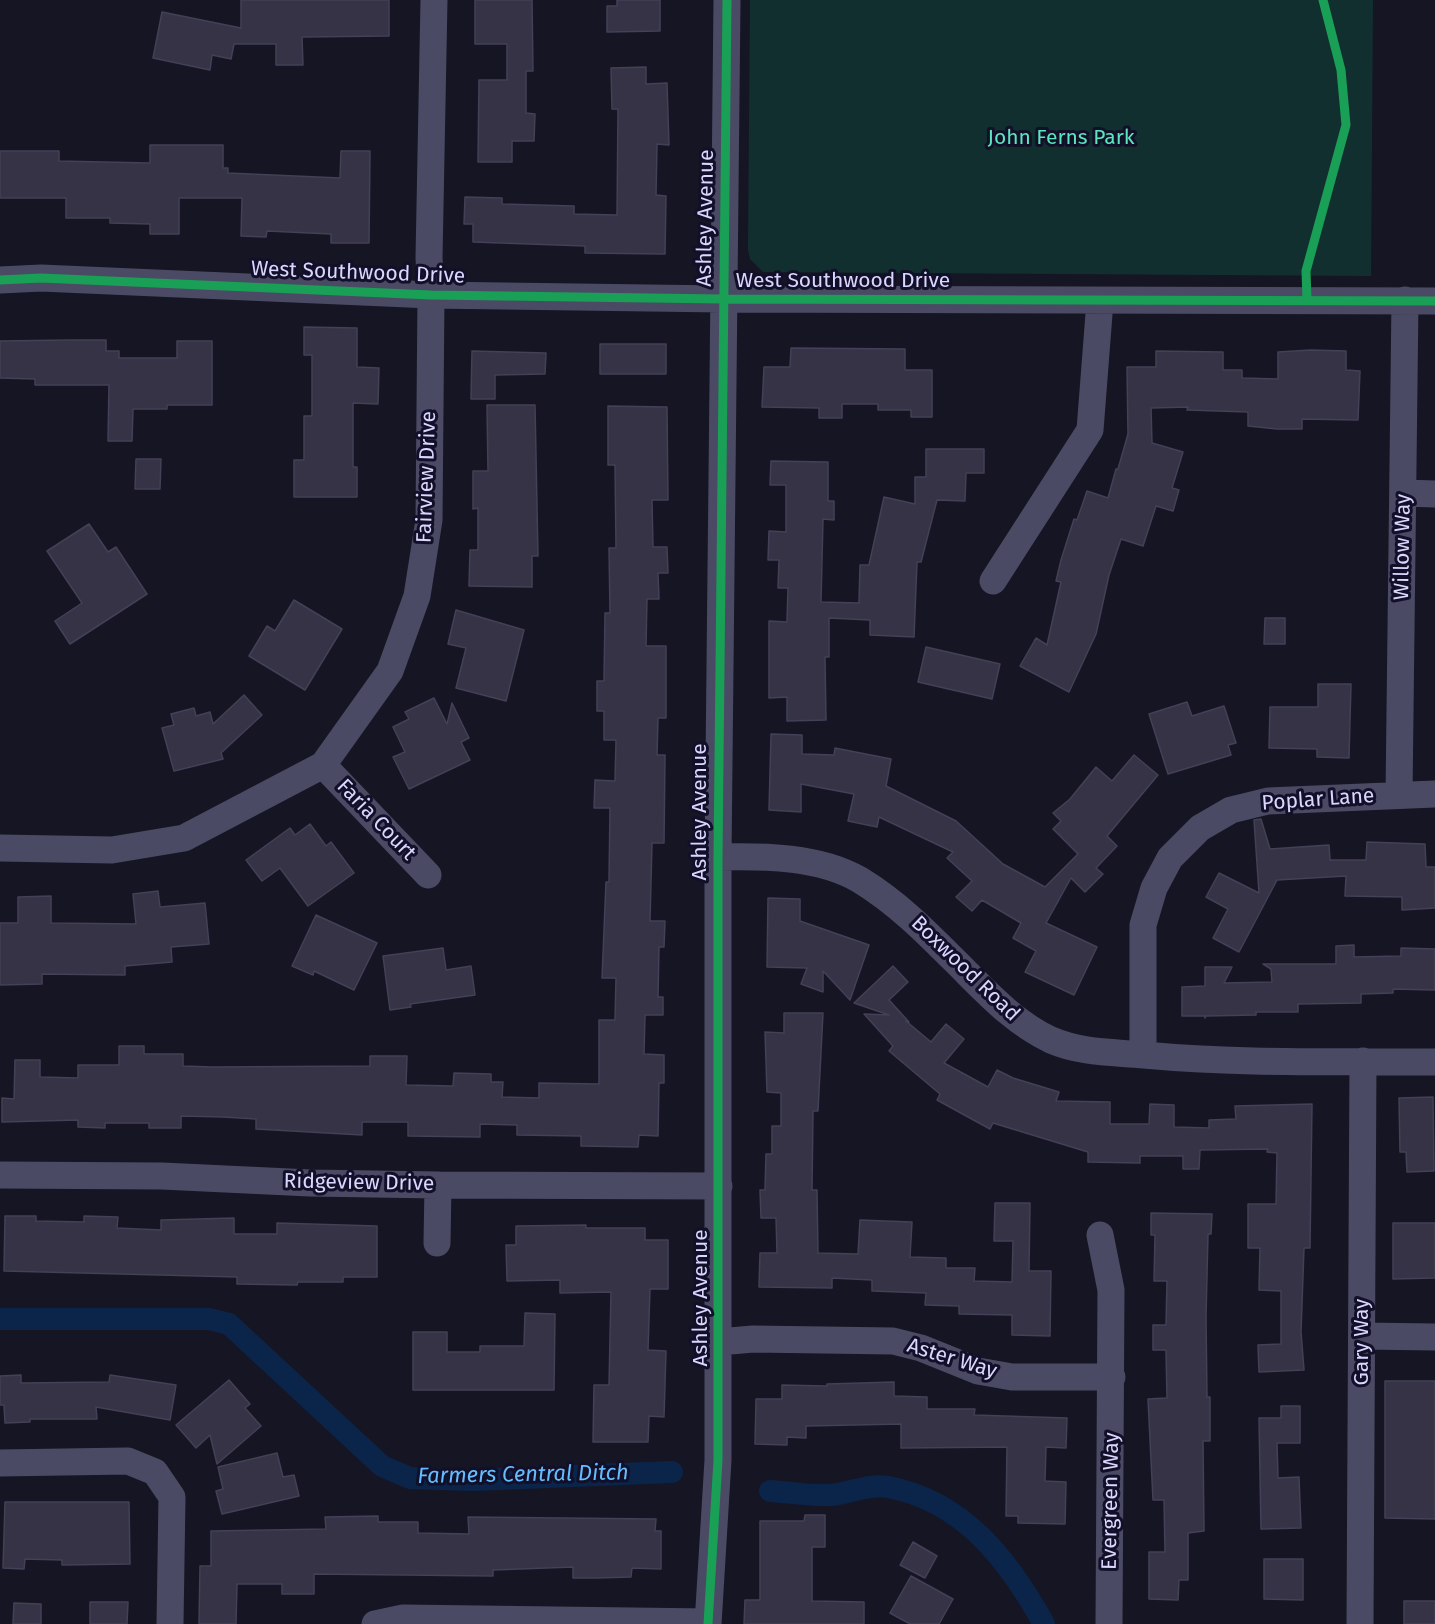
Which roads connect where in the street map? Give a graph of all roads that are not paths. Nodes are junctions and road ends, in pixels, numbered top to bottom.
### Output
1 (434, 0) edge
2 (727, 0) edge
3 (0, 280) edge
4 (431, 295) junction
5 (722, 299) junction
6 (1405, 300) junction
7 (1100, 301) junction
8 (1435, 301) edge
9 (1404, 493) junction
10 (1435, 494) edge
11 (993, 581) dead end
12 (323, 765) junction
13 (1399, 794) junction
14 (1435, 794) edge
15 (0, 848) edge
16 (718, 857) junction
17 (428, 875) dead end
18 (1143, 1055) junction
19 (1363, 1061) junction
20 (1435, 1062) edge
21 (0, 1175) edge
22 (438, 1185) junction
23 (718, 1186) junction
24 (1100, 1235) dead end
25 (437, 1243) dead end
26 (1362, 1336) junction
27 (1435, 1336) edge
28 (719, 1342) junction
29 (1112, 1377) junction
30 (0, 1462) edge
31 (708, 1623) edge
32 (170, 1624) edge
33 (375, 1624) edge
34 (1109, 1624) edge
35 (1360, 1624) edge

1 - 4 street, Fairview Drive
2 - 5 street, Ashley Avenue
3 - 4 street, West Southwood Drive
4 - 5 street, West Southwood Drive
4 - 12 street, Fairview Drive
5 - 7 street, West Southwood Drive
5 - 16 street, Ashley Avenue
6 - 7 street, West Southwood Drive
6 - 8 street, West Southwood Drive
6 - 9 street, Willow Way
7 - 11 street
9 - 10 street
9 - 13 street, Willow Way
12 - 15 street, Fairview Drive
12 - 17 street, Faria Court
13 - 14 street, Poplar Lane
13 - 18 street, Poplar Lane
16 - 18 street, Boxwood Road
16 - 23 street, Ashley Avenue
18 - 19 street, Boxwood Road
19 - 20 street, Boxwood Road
19 - 26 street, Gary Way
21 - 22 street, Ridgeview Drive
22 - 23 street, Ridgeview Drive
22 - 25 street
23 - 28 street, Ashley Avenue
24 - 29 street, Evergreen Way
26 - 27 street
26 - 35 street, Gary Way
28 - 29 street, Aster Way
28 - 31 street, Ashley Avenue
29 - 34 street, Evergreen Way
30 - 32 street
31 - 33 street

